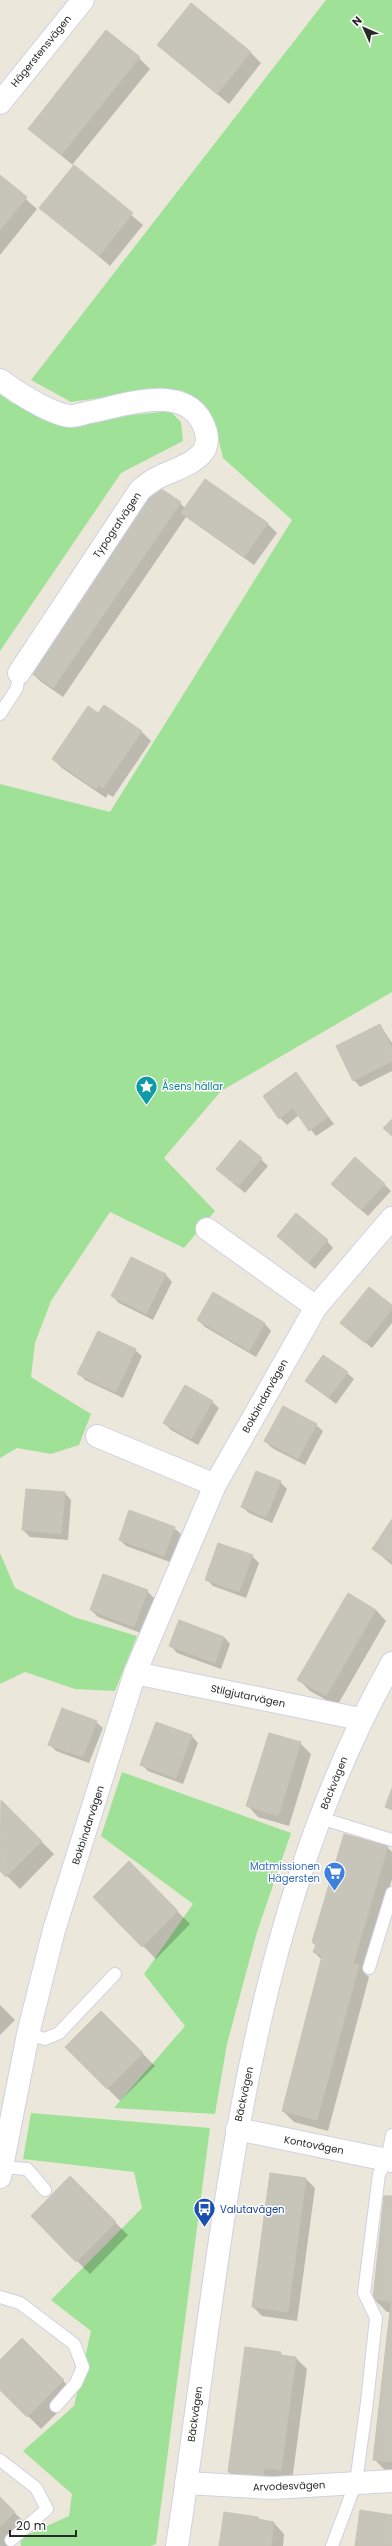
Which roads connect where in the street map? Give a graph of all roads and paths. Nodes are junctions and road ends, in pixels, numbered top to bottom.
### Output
1 (83, 0) edge
2 (0, 103) edge
3 (0, 380) edge
4 (19, 673) joint
5 (0, 714) edge
6 (392, 1218) edge
7 (207, 1229) dead end
8 (316, 1307) junction
9 (97, 1436) dead end
10 (215, 1485) junction
11 (392, 1663) edge
12 (135, 1673) junction
13 (360, 1719) junction
14 (320, 1818) junction
15 (392, 1840) edge
16 (392, 1892) edge
17 (369, 1968) dead end
18 (116, 1974) dead end
19 (28, 2034) junction
20 (237, 2129) junction
21 (392, 2135) edge
22 (389, 2160) edge
23 (1, 2172) edge
24 (45, 2190) dead end
25 (0, 2297) edge
26 (56, 2406) dead end
27 (0, 2460) edge
28 (392, 2481) edge
29 (356, 2482) junction
30 (186, 2483) junction
31 (11, 2540) dead end
32 (177, 2546) edge
33 (332, 2546) edge

1 - 2 street, Hägerstensvägen
3 - 4 street, Typografvägen
4 - 5 lane
6 - 8 street, Bokbindarvägen
7 - 8 street
8 - 10 street, Bokbindarvägen
9 - 10 street
10 - 12 street, Bokbindarvägen
11 - 13 street, Bäckvägen
12 - 13 street, Stilgjutarvägen
12 - 19 street, Bokbindarvägen
13 - 14 street, Bäckvägen
14 - 15 lane
14 - 20 street, Bäckvägen
16 - 17 lane
18 - 19 lane
19 - 23 street, Bokbindarvägen
20 - 22 street, Kontovägen
20 - 30 street, Bäckvägen
21 - 22 lane
22 - 29 lane
23 - 24 lane
25 - 26 lane
27 - 31 lane
28 - 29 street, Arvodesvägen
29 - 30 street, Arvodesvägen
29 - 33 lane
30 - 32 street, Bäckvägen

